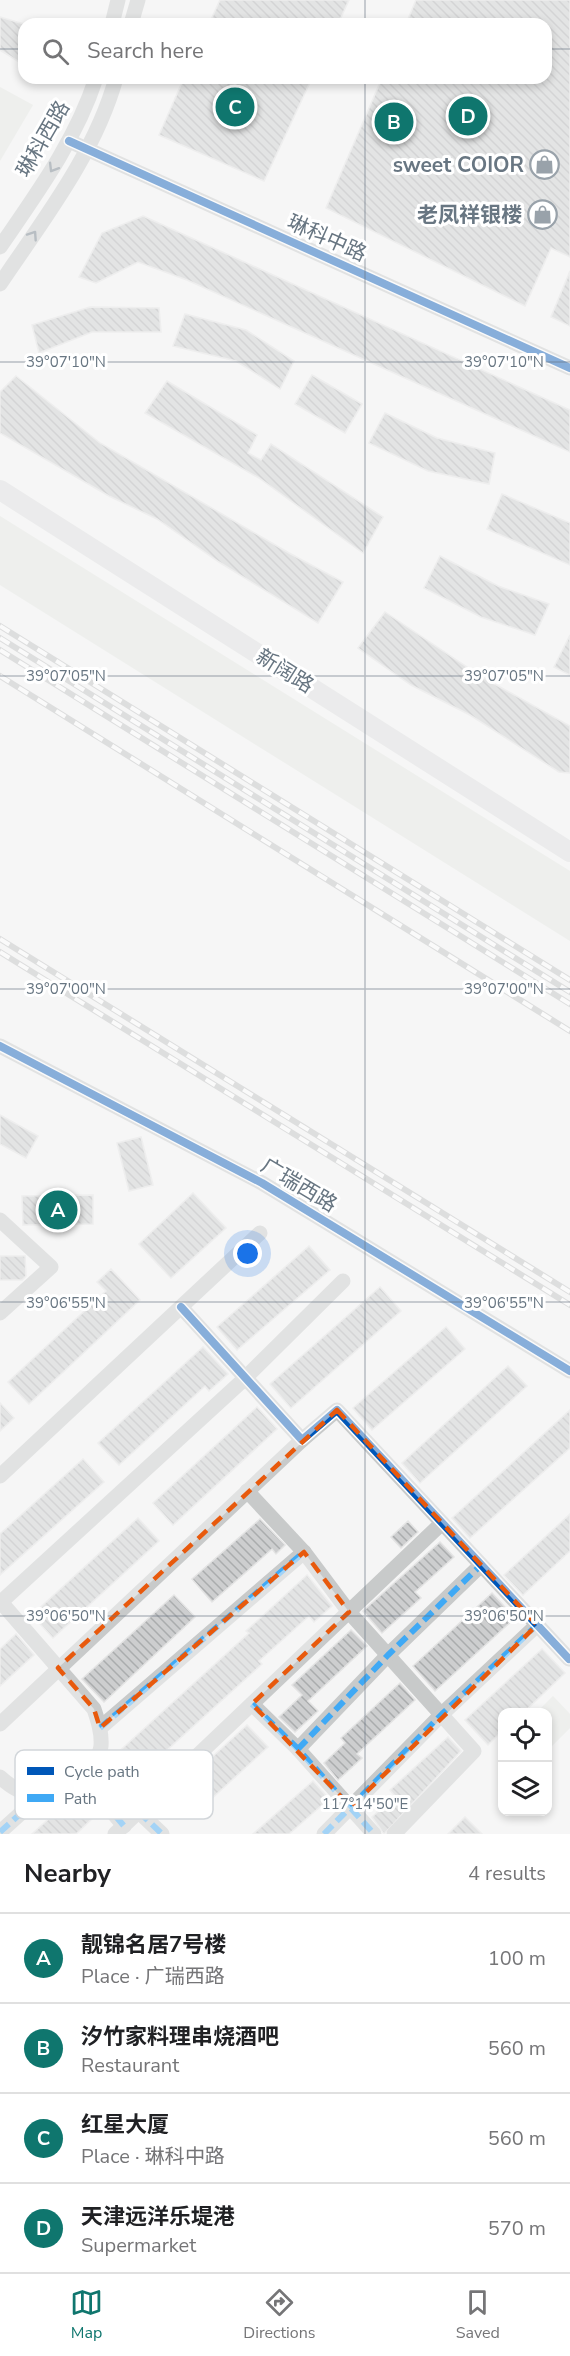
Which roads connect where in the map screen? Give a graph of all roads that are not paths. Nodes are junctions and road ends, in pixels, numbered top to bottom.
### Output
1 (118, 0) edge
2 (138, 0) edge
3 (114, 18) edge
4 (133, 18) edge
5 (94, 84) edge
6 (114, 84) edge
7 (71, 137) junction
8 (87, 145) junction
9 (0, 247) edge
10 (0, 284) edge
11 (570, 360) edge
12 (570, 368) edge
13 (0, 489) edge
14 (570, 852) edge
15 (0, 1046) edge
16 (0, 1220) edge
17 (260, 1233) dead end
18 (342, 1281) dead end
19 (181, 1307) junction
20 (0, 1313) edge
21 (570, 1371) edge
22 (246, 1377) junction
23 (302, 1440) junction
24 (0, 1476) edge
25 (247, 1491) junction
26 (442, 1523) junction
27 (304, 1552) junction
28 (481, 1565) junction
29 (0, 1602) edge
30 (349, 1612) junction
31 (537, 1625) junction
32 (388, 1655) junction
33 (569, 1659) edge
34 (58, 1668) junction
35 (252, 1704) junction
36 (442, 1714) junction
37 (0, 1724) edge
38 (100, 1728) junction
39 (298, 1749) junction
40 (100, 1750) edge
41 (204, 1750) edge
42 (0, 1777) edge
43 (15, 1789) edge
44 (351, 1808) junction
45 (15, 1818) edge
46 (132, 1819) edge
47 (146, 1819) edge
48 (120, 1830) edge
49 (0, 1832) edge
50 (162, 1834) edge
51 (324, 1834) edge
52 (374, 1834) edge
53 (394, 1834) edge

1 - 3 street
2 - 4 street
5 - 7 street, 琳科西路
6 - 8 street, 琳科西路
7 - 8 street, 琳科中路
7 -> 9 street, 琳科西路
10 -> 8 street, 琳科西路
8 - 11 street, 琳科中路
8 - 12 street, 琳科中路
13 - 14 main road, 新阔路
15 - 21 street, 广瑞西路
16 - 20 street
17 - 19 street
18 - 22 street
19 - 22 street
19 - 24 street
22 - 23 street
22 - 29 street
23 - 25 street
23 - 26 street
25 - 27 street
25 - 34 street
26 - 28 street
26 - 30 street
27 - 30 street
27 - 38 street
28 - 31 street
28 - 32 street
29 - 34 street
30 - 32 street
30 - 35 street
31 - 33 street
31 - 36 street
32 - 36 street
32 - 39 street
34 - 37 street
34 - 38 street
35 - 39 street
35 - 41 street
36 - 44 street
36 - 53 street
38 - 40 street
39 - 44 street
42 - 43 street
44 - 51 street
44 - 52 street
45 - 49 street
46 - 48 street
47 - 50 street

